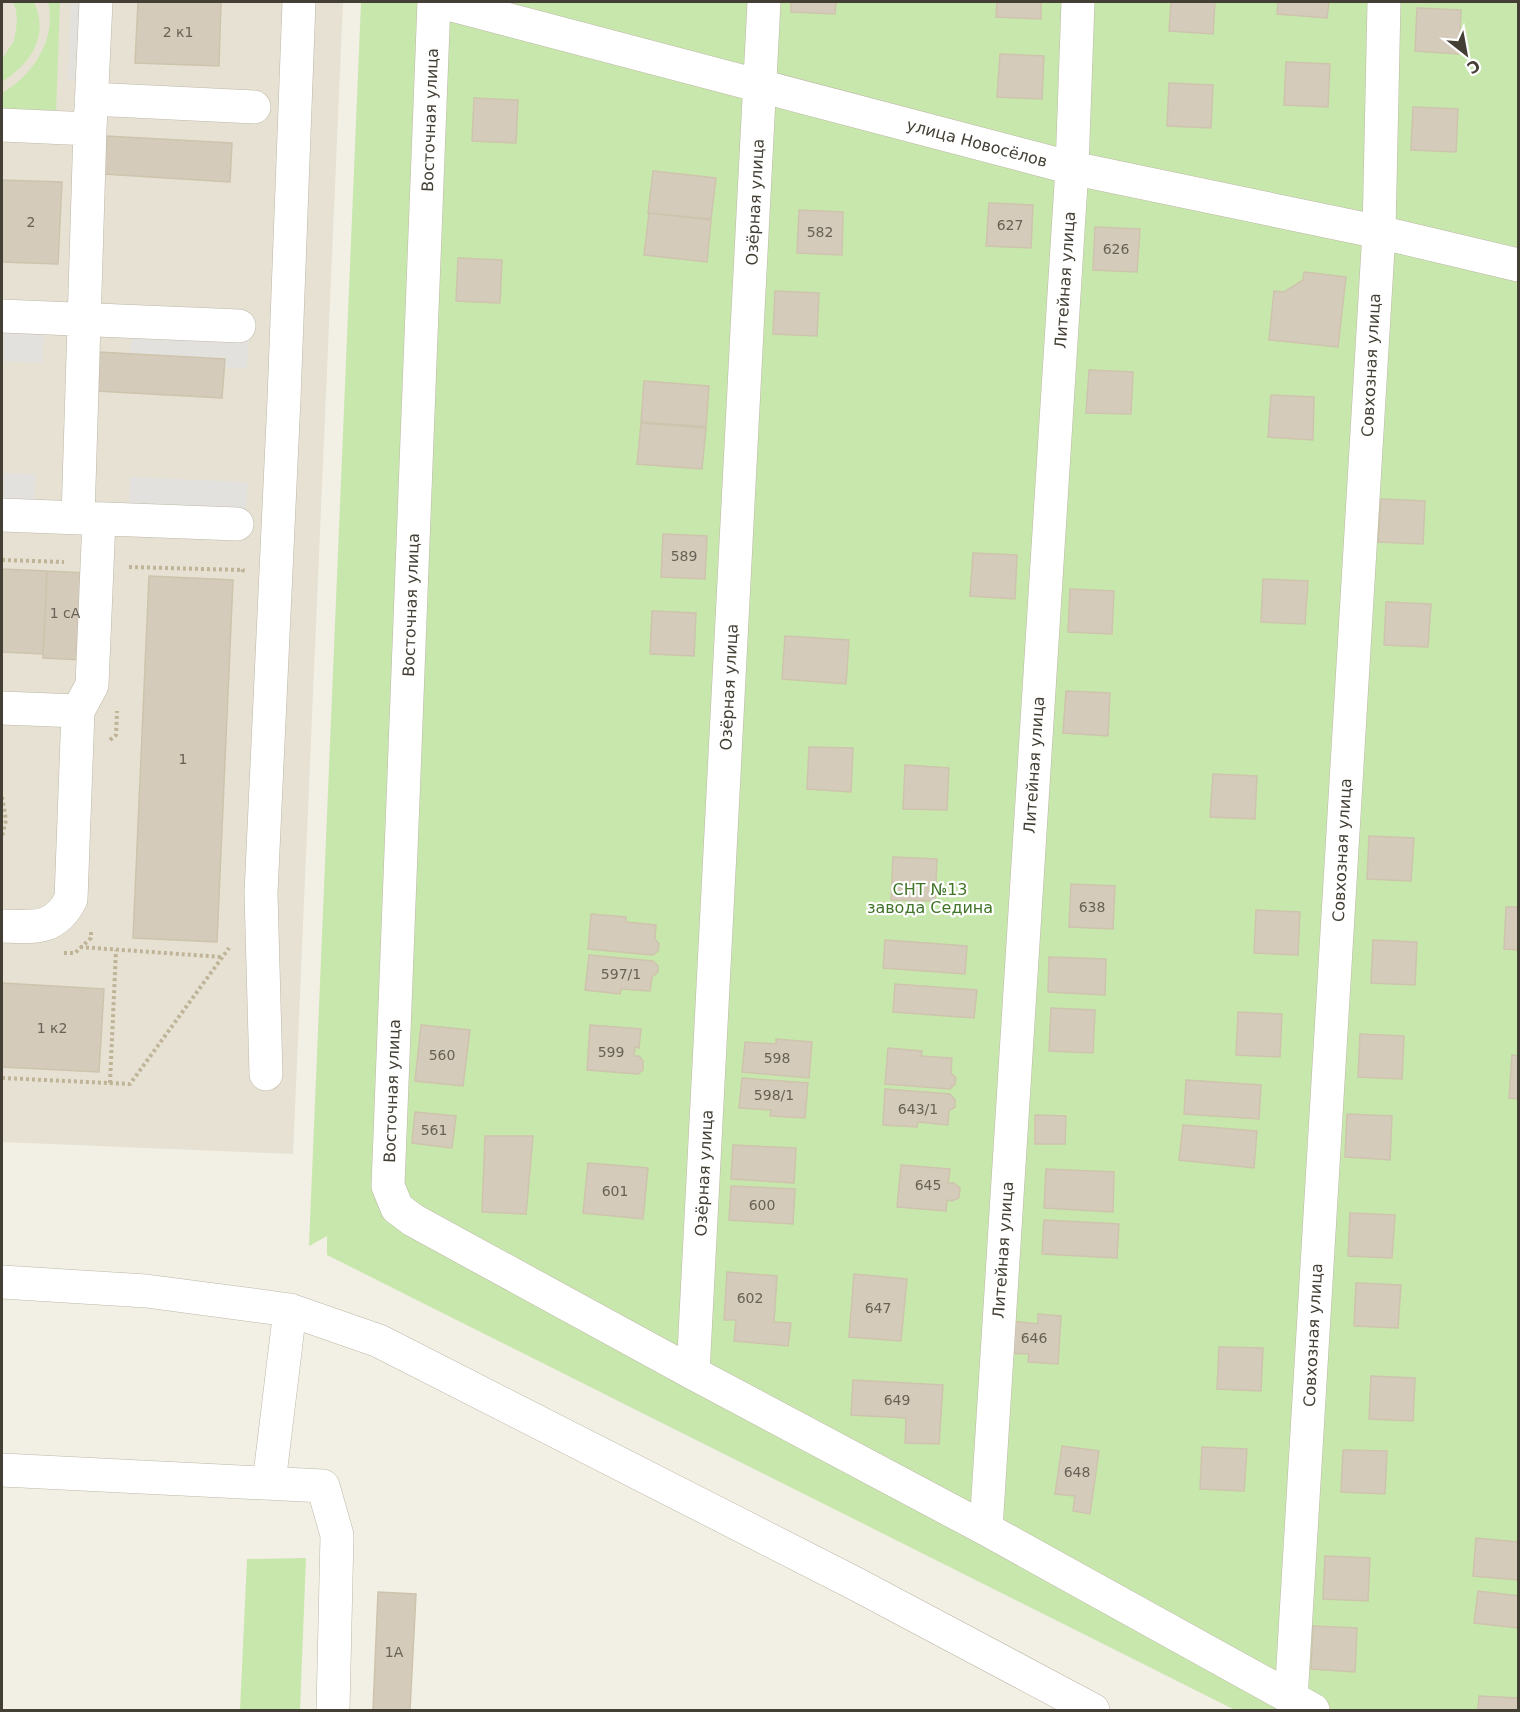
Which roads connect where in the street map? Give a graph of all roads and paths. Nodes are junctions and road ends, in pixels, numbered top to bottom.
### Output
1 (96, 2) edge
2 (299, 2) edge
3 (434, 2) edge
4 (441, 2) edge
5 (764, 2) edge
6 (1078, 2) edge
7 (1384, 2) edge
8 (761, 86) junction
9 (254, 107) dead end
10 (91, 114) junction
11 (2, 126) edge
12 (1072, 168) junction
13 (1379, 232) junction
14 (1518, 265) edge
15 (2, 316) edge
16 (84, 320) junction
17 (239, 326) dead end
18 (2, 515) edge
19 (89, 518) junction
20 (237, 524) dead end
21 (122, 567) dead end
22 (242, 582) dead end
23 (117, 700) dead end
24 (2, 708) edge
25 (78, 711) junction
26 (103, 747) dead end
27 (2, 798) edge
28 (2, 837) edge
29 (2, 926) edge
30 (91, 926) dead end
31 (81, 947) junction
32 (230, 947) dead end
33 (116, 950) junction
34 (54, 953) dead end
35 (223, 957) junction
36 (266, 1074) dead end
37 (2, 1078) edge
38 (110, 1083) junction
39 (2, 1281) edge
40 (290, 1310) junction
41 (693, 1373) junction
42 (2, 1470) edge
43 (269, 1484) junction
44 (986, 1529) junction
45 (1302, 1705) edge
46 (333, 1710) edge
47 (1093, 1710) edge

1 - 10 street
2 - 36 street
3 - 41 street, Восточная улица
4 - 8 street, улица Новосёлов
5 - 8 street, Озёрная улица
6 - 12 street, Литейная улица
7 - 13 street, Совхозная улица
8 - 12 street, улица Новосёлов
8 - 41 street, Озёрная улица
9 - 10 street
10 - 11 street
10 - 16 street
12 - 13 street, улица Новосёлов
12 - 44 street, Литейная улица
13 - 14 street, улица Новосёлов
13 - 45 street, Совхозная улица
15 - 16 street
16 - 17 street
16 - 19 street
18 - 19 street
19 - 20 street
19 - 25 street
21 - 22 path
23 - 26 path
24 - 25 street
25 - 29 street
27 - 28 path
30 - 31 path
31 - 33 path
31 - 34 path
32 - 35 path
33 - 35 path
33 - 38 path
35 - 38 path
37 - 38 path
39 - 40 street
40 - 43 street
40 - 47 street
41 - 44 street
42 - 43 street
43 - 46 street
44 - 45 street

